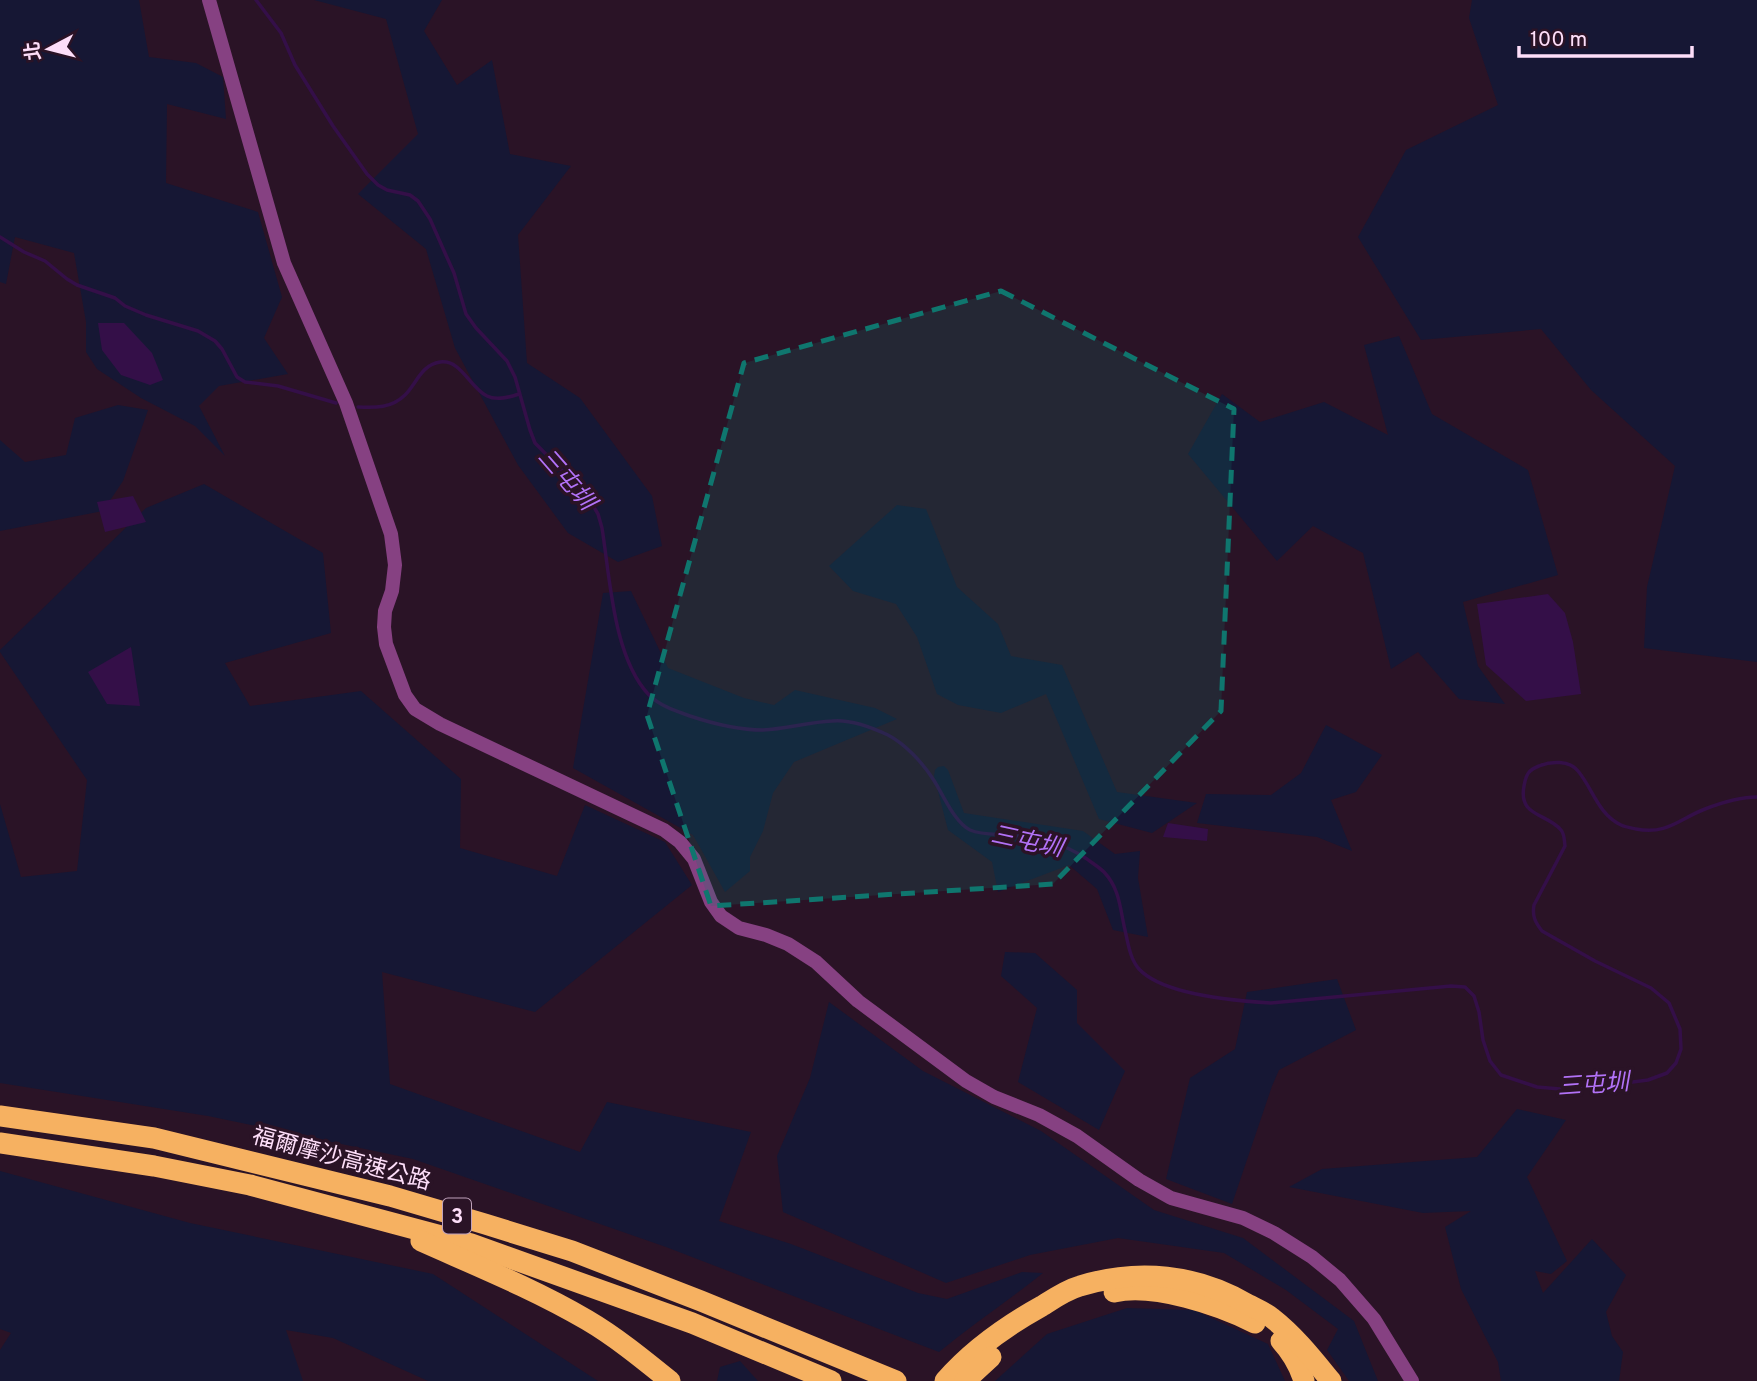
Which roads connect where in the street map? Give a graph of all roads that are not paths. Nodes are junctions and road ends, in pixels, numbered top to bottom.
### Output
1 (209, 0) edge
2 (0, 1116) edge
3 (0, 1143) edge
4 (352, 1211) junction
5 (997, 1343) junction
6 (670, 1381) edge
7 (831, 1381) edge
8 (896, 1381) edge
9 (945, 1381) edge
10 (965, 1381) edge
11 (1304, 1381) edge
12 (1331, 1381) edge
13 (1412, 1381) edge

1 - 13 street
2 - 8 highway, 福爾摩沙高速公路 / 3
3 - 4 highway, 3
4 - 6 highway
4 - 7 highway, 3
5 - 9 highway
5 - 10 highway
5 - 11 highway
5 - 12 highway

